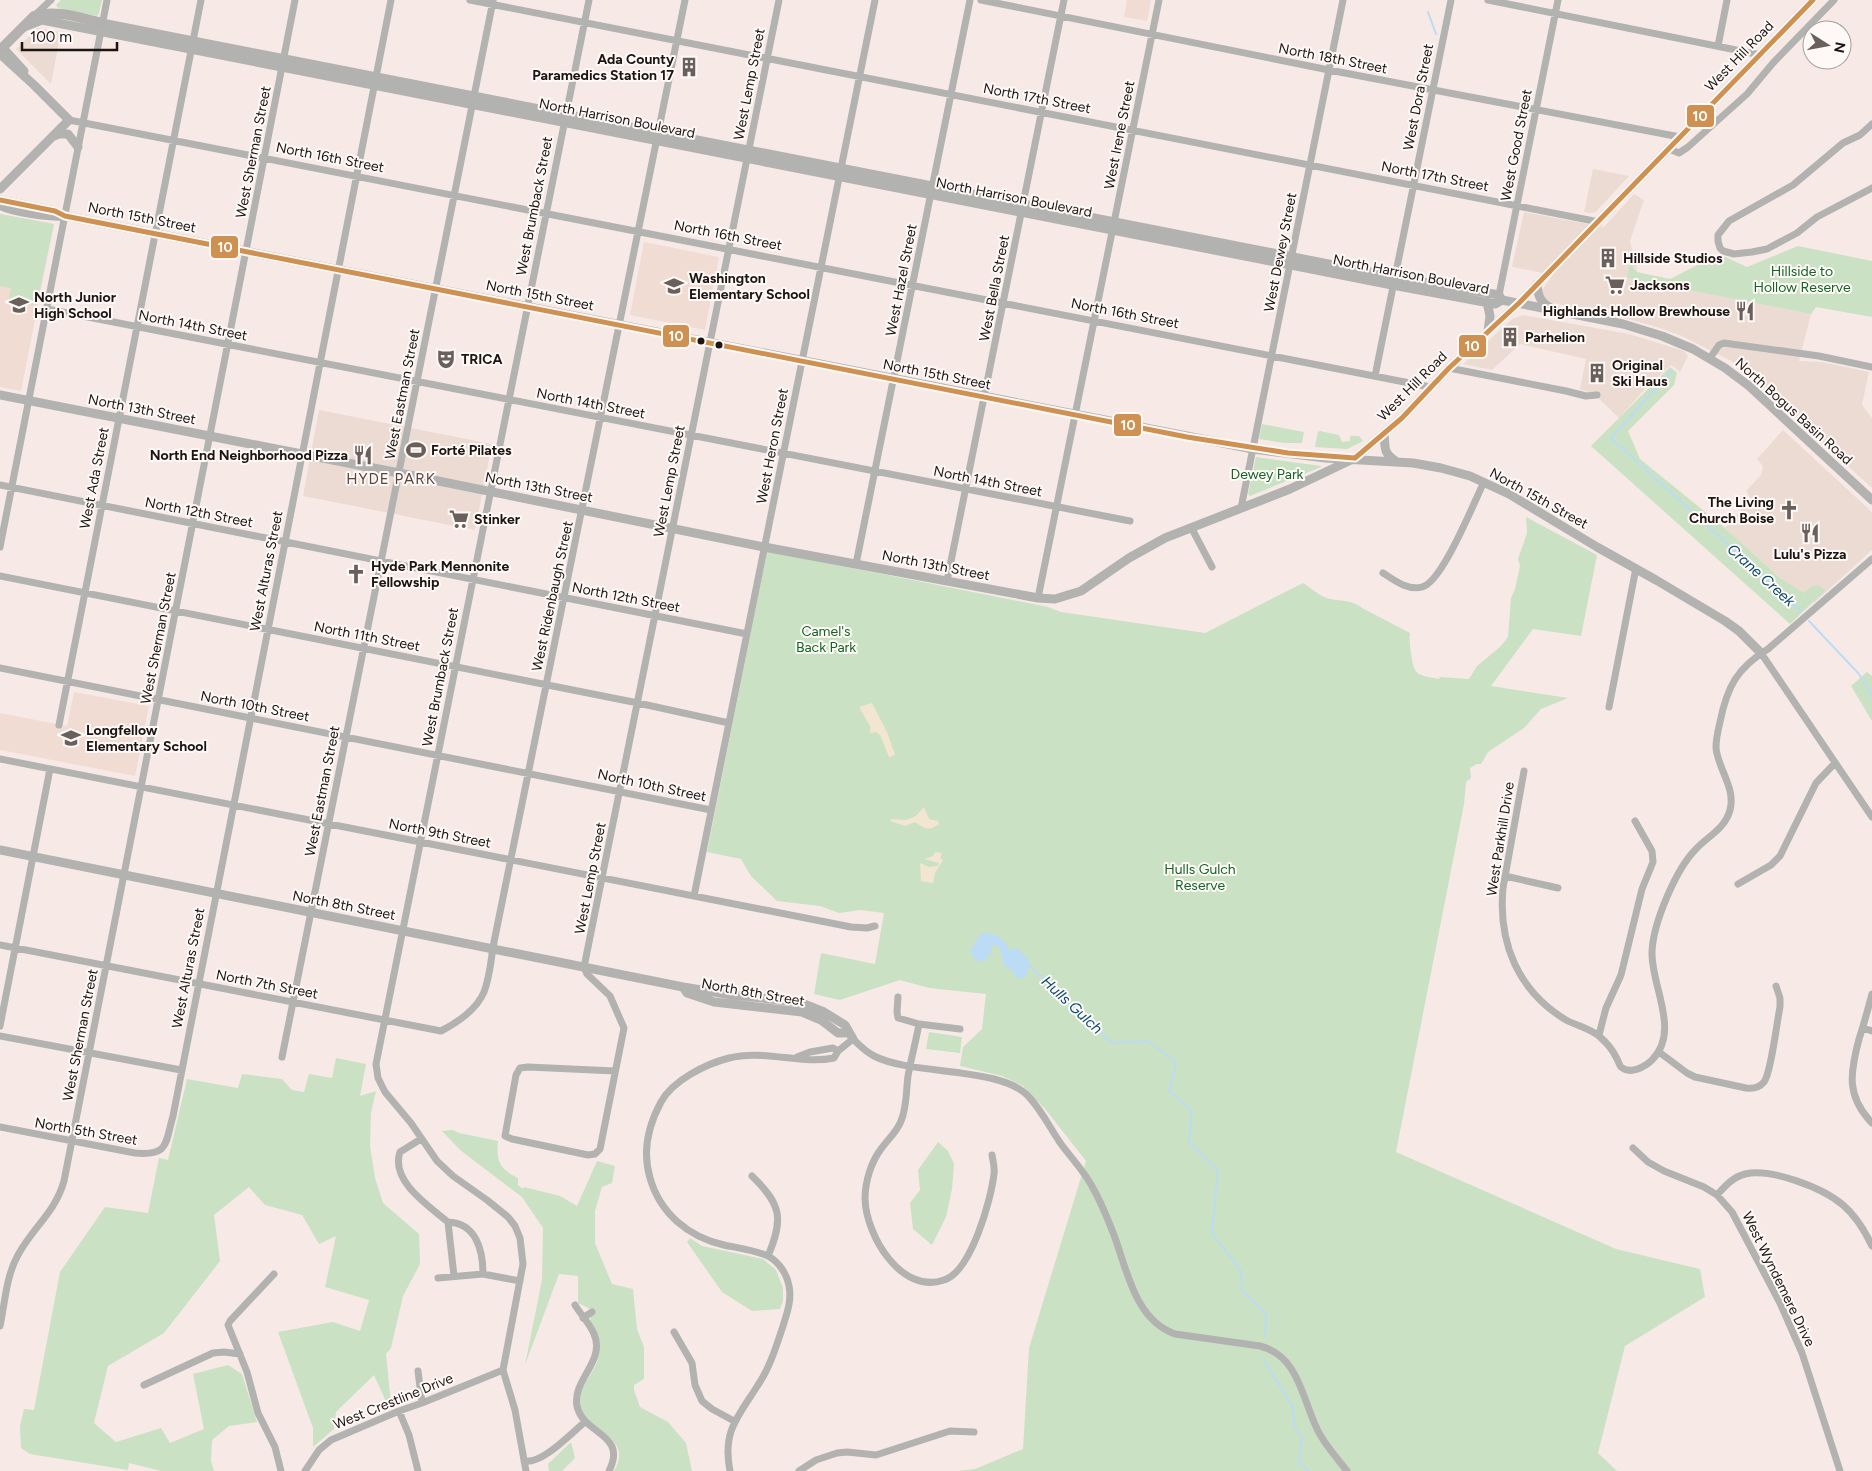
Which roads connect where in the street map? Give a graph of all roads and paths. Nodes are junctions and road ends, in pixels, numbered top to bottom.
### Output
1 (51, 0) edge
2 (107, 0) edge
3 (201, 0) edge
4 (295, 0) edge
5 (390, 0) edge
6 (470, 0) edge
7 (589, 0) edge
8 (685, 0) edge
9 (779, 0) edge
10 (874, 0) edge
11 (970, 0) edge
12 (981, 0) edge
13 (1064, 0) edge
14 (1159, 0) edge
15 (1344, 0) edge
16 (1451, 0) edge
17 (1488, 0) edge
18 (1558, 0) edge
19 (1727, 0) edge
20 (1813, 0) edge
21 (1834, 0) edge
22 (493, 2) edge
23 (1555, 14) junction
24 (34, 16) junction
25 (1061, 16) junction
26 (584, 22) junction
27 (102, 27) junction
28 (23, 28) junction
29 (1152, 35) junction
30 (676, 40) junction
31 (192, 45) junction
32 (1718, 46) junction
33 (1, 49) edge
34 (1761, 54) junction
35 (767, 58) junction
36 (283, 63) junction
37 (1329, 70) junction
38 (859, 77) junction
39 (375, 81) junction
40 (1433, 90) junction
41 (951, 94) junction
42 (473, 100) junction
43 (1536, 110) junction
44 (1042, 112) junction
45 (565, 118) junction
46 (69, 120) junction
47 (83, 123) junction
48 (1872, 124) edge
49 (1133, 130) junction
50 (54, 136) junction
51 (657, 136) junction
52 (1680, 137) junction
53 (173, 140) junction
54 (78, 147) junction
55 (1669, 149) junction
56 (748, 154) junction
57 (264, 158) junction
58 (1310, 164) junction
59 (840, 172) junction
60 (356, 176) junction
61 (1414, 185) junction
62 (1872, 188) edge
63 (0, 189) edge
64 (932, 190) junction
65 (454, 196) junction
66 (0, 200) edge
67 (0, 205) edge
68 (1517, 206) junction
69 (1022, 208) junction
70 (546, 214) junction
71 (65, 216) junction
72 (1599, 222) junction
73 (1114, 226) junction
74 (638, 232) junction
75 (155, 234) junction
76 (729, 249) junction
77 (246, 252) junction
78 (1291, 260) junction
79 (821, 267) junction
80 (338, 269) junction
81 (1394, 281) junction
82 (1537, 284) junction
83 (912, 285) junction
84 (436, 289) junction
85 (1500, 297) junction
86 (1487, 302) junction
87 (1003, 303) junction
88 (1519, 303) junction
89 (527, 307) junction
90 (46, 309) junction
91 (1556, 311) junction
92 (1094, 321) junction
93 (619, 325) junction
94 (137, 327) junction
95 (1488, 331) junction
96 (710, 343) junction
97 (228, 345) junction
98 (1272, 356) junction
99 (1710, 358) junction
100 (802, 361) junction
101 (320, 362) junction
102 (1872, 367) edge
103 (1449, 368) junction
104 (1375, 376) junction
105 (894, 379) junction
106 (417, 382) junction
107 (1430, 387) junction
108 (0, 395) edge
109 (1597, 395) dead end
110 (984, 397) junction
111 (29, 400) junction
112 (508, 400) junction
113 (1075, 415) junction
114 (119, 418) junction
115 (601, 418) junction
116 (1384, 434) junction
117 (210, 436) junction
118 (691, 436) junction
119 (1253, 449) junction
120 (302, 454) junction
121 (783, 454) junction
122 (1355, 458) junction
123 (1397, 462) junction
124 (875, 471) junction
125 (399, 473) junction
126 (1484, 482) junction
127 (0, 485) edge
128 (12, 487) junction
129 (966, 489) junction
130 (490, 491) junction
131 (1872, 500) edge
132 (102, 505) junction
133 (1057, 507) junction
134 (1241, 508) junction
135 (582, 510) junction
136 (1130, 521) dead end
137 (193, 523) junction
138 (1191, 527) junction
139 (673, 528) junction
140 (284, 542) junction
141 (0, 547) edge
142 (764, 547) junction
143 (1872, 558) edge
144 (381, 561) junction
145 (856, 564) junction
146 (1212, 567) dead end
147 (1636, 568) junction
148 (1383, 573) dead end
149 (0, 576) edge
150 (472, 579) junction
151 (947, 581) junction
152 (85, 592) junction
153 (1073, 594) joint
154 (564, 598) junction
155 (1038, 598) junction
156 (176, 610) junction
157 (655, 616) junction
158 (268, 628) junction
159 (747, 634) junction
160 (364, 648) junction
161 (1761, 654) junction
162 (455, 666) junction
163 (0, 668) edge
164 (67, 681) junction
165 (546, 684) junction
166 (159, 699) junction
167 (638, 702) junction
168 (1609, 707) dead end
169 (250, 717) junction
170 (729, 723) junction
171 (58, 726) dead end
172 (346, 736) junction
173 (437, 754) junction
174 (0, 759) edge
175 (1835, 763) junction
176 (50, 769) junction
177 (1524, 771) dead end
178 (529, 773) junction
179 (142, 787) junction
180 (620, 791) junction
181 (233, 805) junction
182 (711, 810) junction
183 (1872, 816) edge
184 (1635, 821) dead end
185 (328, 824) junction
186 (420, 842) junction
187 (0, 850) edge
188 (33, 857) junction
189 (511, 860) junction
190 (124, 875) junction
191 (1506, 876) junction
192 (602, 878) junction
193 (1738, 884) dead end
194 (1558, 888) dead end
195 (216, 894) junction
196 (694, 896) junction
197 (311, 912) junction
198 (875, 926) dead end
199 (402, 930) junction
200 (0, 945) edge
201 (15, 948) junction
202 (493, 949) junction
203 (106, 965) junction
204 (584, 967) junction
205 (198, 983) junction
206 (1776, 986) dead end
207 (1872, 994) edge
208 (898, 997) dead end
209 (293, 1001) junction
210 (384, 1019) junction
211 (919, 1024) junction
212 (0, 1026) edge
213 (1862, 1028) junction
214 (960, 1029) dead end
215 (441, 1031) joint
216 (1872, 1031) edge
217 (0, 1036) edge
218 (850, 1036) junction
219 (1599, 1036) junction
220 (1659, 1052) junction
221 (89, 1053) junction
222 (282, 1057) dead end
223 (911, 1067) junction
224 (181, 1070) junction
225 (615, 1071) junction
226 (1872, 1123) edge
227 (0, 1127) edge
228 (421, 1139) junction
229 (72, 1141) junction
230 (164, 1146) joint
231 (1634, 1148) dead end
232 (992, 1155) dead end
233 (752, 1176) dead end
234 (1717, 1195) junction
235 (448, 1222) junction
236 (1872, 1246) edge
237 (768, 1256) junction
238 (274, 1274) dead end
239 (483, 1274) junction
240 (454, 1276) junction
241 (438, 1278) dead end
242 (520, 1281) junction
243 (575, 1305) dead end
244 (592, 1312) dead end
245 (583, 1318) junction
246 (0, 1326) edge
247 (674, 1332) dead end
248 (240, 1354) junction
249 (503, 1370) junction
250 (418, 1371) dead end
251 (144, 1385) dead end
252 (422, 1403) junction
253 (399, 1411) junction
254 (734, 1421) junction
255 (585, 1422) junction
256 (974, 1432) dead end
257 (524, 1461) junction
258 (281, 1471) edge
259 (305, 1471) edge
260 (418, 1471) edge
261 (526, 1471) edge
262 (609, 1471) edge
263 (730, 1471) edge
264 (799, 1471) edge
265 (1347, 1471) edge
266 (1840, 1471) edge

1 - 24 street
2 - 27 street
3 - 31 street, West Ada Street
4 - 36 street, West Sherman Street
5 - 39 street, West Alturas Street
6 - 22 street, North 17th Street
7 - 26 street, West Brumback Street
8 - 30 street, West Ridenbaugh Street
9 - 35 street, West Lemp Street
10 - 38 street, West Heron Street
11 - 41 street, West Hazel Street
12 - 25 street, North 18th Street
13 - 25 street, West Bella Street
14 - 29 street, West Irene Street
15 - 37 street, West Dewey Street
16 - 40 street, West Dora Street
17 - 23 street
18 - 23 street, West Good Street
19 - 32 street
20 - 34 street, West Hill Road
21 - 55 street
22 - 26 street, North 17th Street
22 - 42 street, West Eastman Street
23 - 32 street
23 - 43 street, West Good Street
24 - 27 main road, North Harrison Boulevard
24 - 28 main road
25 - 29 street, North 18th Street
25 - 44 street, West Bella Street
26 - 30 street, North 17th Street
26 - 45 street, West Brumback Street
27 - 28 street, North Harrison Boulevard
27 - 31 street, North Harrison Boulevard
27 - 47 street
28 - 33 main road
29 - 37 street, North 18th Street
29 - 49 street, West Irene Street
30 - 35 street, North 17th Street
30 - 51 street, West Ridenbaugh Street
31 - 36 street, North Harrison Boulevard
31 - 53 street, West Ada Street
32 - 34 street
33 - 46 street
34 - 52 street, West Hill Road
35 - 38 street, North 17th Street
35 - 56 street, West Lemp Street
36 - 39 street, North Harrison Boulevard
36 - 57 street, West Sherman Street
37 - 40 street, North 18th Street
37 - 58 street, West Dewey Street
38 - 41 street, North 17th Street
38 - 59 street, West Heron Street
39 - 42 street, North Harrison Boulevard
39 - 60 street, West Alturas Street
40 - 43 street, North 18th Street
40 - 61 street, West Dora Street
41 - 44 street, North 17th Street
41 - 64 street, West Hazel Street
42 - 45 street, North Harrison Boulevard
42 - 65 street, West Eastman Street
43 - 52 street, North 18th Street
43 - 68 street, West Good Street
44 - 49 street, North 17th Street
44 - 69 street, West Bella Street
45 - 51 street, North Harrison Boulevard
45 - 70 street, West Brumback Street
46 - 47 street, North 16th Street
46 - 50 street
47 - 53 street, North 16th Street
47 - 54 street
48 - 62 street
49 - 58 street, North 17th Street
49 - 73 street, West Irene Street
50 - 54 street
50 - 63 street
51 - 56 street, North Harrison Boulevard
51 - 74 street, West Ridenbaugh Street
52 - 55 street, West Hill Road
53 - 57 street, North 16th Street
53 - 75 street, West Ada Street
54 - 71 street
55 - 72 street, West Hill Road
56 - 59 street, North Harrison Boulevard
56 - 76 street, West Lemp Street
57 - 60 street, North 16th Street
57 - 77 street, West Sherman Street
58 - 61 street, North 17th Street
58 - 78 street, West Dewey Street
59 - 64 street, North Harrison Boulevard
59 - 79 street, West Heron Street
60 - 65 street, North 16th Street
60 - 80 street, West Alturas Street
61 - 68 street, North 17th Street
61 - 81 street, West Dora Street
64 - 69 street, North Harrison Boulevard
64 - 83 street, West Hazel Street
65 - 70 street, North 16th Street
65 - 84 street, West Eastman Street
66 - 71 street, North 15th Street
67 - 71 street, North 15th Street
68 - 72 street, North 17th Street
68 - 85 street, West Good Street
69 - 73 street, North Harrison Boulevard
69 - 87 street, West Bella Street
70 - 74 street, North 16th Street
70 - 89 street, West Brumback Street
71 - 75 street, North 15th Street
71 - 90 street
72 - 82 street, West Hill Road
73 - 78 street, North Harrison Boulevard
73 - 92 street, West Irene Street
74 - 76 street, North 16th Street
74 - 93 street, West Ridenbaugh Street
75 - 77 street, North 15th Street
75 - 94 street, West Ada Street
76 - 79 street, North 16th Street
76 - 96 street, West Lemp Street
77 - 80 street, North 15th Street
77 - 97 street, West Sherman Street
78 - 81 street, North Harrison Boulevard
78 - 98 street, West Dewey Street
79 - 83 street, North 16th Street
79 - 100 street, West Heron Street
80 - 84 street, North 15th Street
80 - 101 street, West Alturas Street
81 - 85 street, North Harrison Boulevard
81 - 86 street, North Harrison Boulevard
81 - 104 street, West Dora Street
82 - 88 street, West Hill Road
82 - 91 street
83 - 87 street, North 16th Street
83 - 105 street, West Hazel Street
84 - 89 street, North 15th Street
84 - 106 street, West Eastman Street
85 - 86 street, North Harrison Boulevard
85 - 88 street, North Bogus Basin Road
86 - 95 street
87 - 92 street, North 16th Street
87 - 110 street, West Bella Street
88 - 91 street, North Bogus Basin Road
88 - 95 street, West Hill Road
89 - 93 street, North 15th Street
89 - 112 street, West Brumback Street
90 - 94 street, North 14th Street
90 - 111 street
91 - 99 street, North Bogus Basin Road
92 - 98 street, North 16th Street
92 - 113 street, West Irene Street
93 - 96 street, North 15th Street
93 - 115 street, West Ridenbaugh Street
94 - 97 street, North 14th Street
94 - 114 street, West Ada Street
95 - 103 street, West Hill Road
96 - 100 street, North 15th Street
96 - 118 street, West Lemp Street
97 - 101 street, North 14th Street
97 - 117 street, West Sherman Street
98 - 104 street, North 16th Street
98 - 119 street, West Dewey Street
99 - 102 street
99 - 131 street, North Bogus Basin Road
100 - 105 street, North 15th Street
100 - 121 street, West Heron Street
101 - 106 street, North 14th Street
101 - 120 street, West Alturas Street
103 - 107 street, West Hill Road
103 - 109 street
104 - 107 street, North 16th Street
105 - 110 street, North 15th Street
105 - 124 street, West Hazel Street
106 - 112 street, North 14th Street
106 - 125 street, West Eastman Street
107 - 116 street, West Hill Road
108 - 111 street, North 13th Street
110 - 113 street, North 15th Street
110 - 129 street, West Bella Street
111 - 114 street, North 13th Street
111 - 128 street
112 - 115 street, North 14th Street
112 - 130 street, West Brumback Street
113 - 119 street, North 15th Street
113 - 133 street, West Irene Street
114 - 117 street, North 13th Street
114 - 132 street, West Ada Street
115 - 118 street, North 14th Street
115 - 135 street, West Ridenbaugh Street
116 - 122 street, West Hill Road
116 - 123 street
117 - 120 street, North 13th Street
117 - 137 street, West Sherman Street
118 - 121 street, North 14th Street
118 - 139 street, West Lemp Street
119 - 122 street, North 15th Street
119 - 134 street, West Dewey Street
120 - 125 street, North 13th Street
120 - 140 street, West Alturas Street
121 - 124 street, North 14th Street
121 - 142 street, West Heron Street
122 - 123 street, North 15th Street
122 - 134 street, West Hill Road
123 - 126 street, North 15th Street
124 - 129 street, North 14th Street
124 - 145 street, West Hazel Street
125 - 130 street, North 13th Street
125 - 144 street, West Eastman Street
126 - 147 street, North 15th Street
126 - 148 street
127 - 128 street, North 12th Street
128 - 132 street, North 12th Street
128 - 141 street
129 - 133 street, North 14th Street
129 - 151 street, West Bella Street
130 - 135 street, North 13th Street
130 - 150 street, West Brumback Street
132 - 137 street, North 12th Street
132 - 152 street, West Ada Street
133 - 136 street, North 14th Street
133 - 155 street, West Irene Street
134 - 138 street, West Hill Road
135 - 139 street, North 13th Street
135 - 154 street, West Ridenbaugh Street
137 - 140 street, North 12th Street
137 - 156 street, West Sherman Street
138 - 146 street
138 - 153 street, West Hill Road
139 - 142 street, North 13th Street
139 - 157 street, West Lemp Street
140 - 144 street, North 12th Street
140 - 158 street, West Alturas Street
142 - 145 street, North 13th Street
142 - 159 street, West Heron Street
143 - 161 street
144 - 150 street, North 12th Street
144 - 160 street, West Eastman Street
145 - 151 street, North 13th Street
147 - 161 street, North 15th Street
147 - 168 street
149 - 152 street, North 11th Street
150 - 154 street, North 12th Street
150 - 162 street, West Brumback Street
151 - 155 street, North 13th Street
152 - 156 street, North 11th Street
152 - 164 street, West Ada Street
153 - 155 street, North 13th Street
154 - 157 street, North 12th Street
154 - 165 street, West Ridenbaugh Street
156 - 158 street, North 11th Street
156 - 166 street, West Sherman Street
157 - 159 street, North 12th Street
157 - 167 street, West Lemp Street
158 - 160 street, North 11th Street
158 - 169 street, West Alturas Street
159 - 170 street, West Heron Street
160 - 162 street, North 11th Street
160 - 172 street, West Eastman Street
161 - 175 street
161 - 220 street
162 - 165 street, North 11th Street
162 - 173 street, West Brumback Street
163 - 164 street, North 10th Street
164 - 166 street, North 10th Street
164 - 171 street, West Ada Street
165 - 167 street, North 11th Street
165 - 178 street, West Ridenbaugh Street
166 - 169 street, North 10th Street
166 - 179 street, West Sherman Street
167 - 170 street, North 11th Street
167 - 180 street, West Lemp Street
169 - 172 street, North 10th Street
169 - 181 street, West Alturas Street
170 - 182 street, West Heron Street
172 - 173 street, North 10th Street
172 - 185 street, West Eastman Street
173 - 178 street, North 10th Street
173 - 186 street, West Brumback Street
174 - 176 street, North 9th Street
175 - 183 street
175 - 193 street
176 - 179 street, North 9th Street
176 - 188 street
177 - 191 street, West Parkhill Drive
178 - 180 street, North 10th Street
178 - 189 street, West Ridenbaugh Street
179 - 181 street, North 9th Street
179 - 190 street, West Sherman Street
180 - 182 street, North 10th Street
180 - 192 street, West Lemp Street
181 - 185 street, North 9th Street
181 - 195 street, West Alturas Street
182 - 196 street, West Heron Street
184 - 219 street
185 - 186 street, North 9th Street
185 - 197 street, West Eastman Street
186 - 189 street, North 9th Street
186 - 199 street, West Brumback Street
187 - 188 street, North 8th Street
188 - 190 street, North 8th Street
188 - 201 street
189 - 192 street, North 9th Street
189 - 202 street, West Ridenbaugh Street
190 - 195 street, North 8th Street
190 - 203 street, West Sherman Street
191 - 194 street
191 - 219 street, West Parkhill Drive
192 - 196 street, North 9th Street
192 - 204 street, West Lemp Street
195 - 197 street, North 8th Street
195 - 205 street, West Alturas Street
196 - 198 street, North 9th Street
197 - 199 street, North 8th Street
197 - 209 street, West Eastman Street
199 - 202 street, North 8th Street
199 - 210 street, West Brumback Street
200 - 201 street, North 7th Street
201 - 203 street, North 7th Street
201 - 212 street
202 - 204 street, North 8th Street
202 - 215 street, West Ridenbaugh Street
203 - 205 street, North 7th Street
203 - 221 street, West Sherman Street
204 - 218 street, North 8th Street
204 - 225 street
205 - 209 street, North 7th Street
205 - 224 street, West Alturas Street
206 - 220 street
207 - 213 street
208 - 211 street
209 - 210 street, North 7th Street
209 - 222 street, West Eastman Street
210 - 215 street, North 7th Street
210 - 228 street, West Brumback Street
211 - 214 street
211 - 223 street
213 - 216 street
213 - 226 street
217 - 221 street
218 - 223 street, North 8th Street
218 - 237 street
219 - 220 street, West Parkhill Drive
221 - 224 street
221 - 229 street, West Sherman Street
223 - 232 street
223 - 265 street, North 8th Street
224 - 230 street, West Alturas Street
225 - 225 street
227 - 229 street, North 5th Street
228 - 235 street
228 - 242 street
229 - 230 street, North 5th Street
229 - 246 street, West Sherman Street
231 - 234 street, West Wyndemere Drive
233 - 237 street
234 - 236 street
234 - 266 street, West Wyndemere Drive
235 - 239 street
235 - 240 street
237 - 254 street
238 - 248 street
239 - 240 street
239 - 242 street
240 - 241 street
242 - 249 street
243 - 245 street
244 - 245 street
245 - 255 street
247 - 254 street
248 - 251 street
248 - 258 street
249 - 252 street, West Crestline Drive
249 - 257 street
250 - 252 street
252 - 253 street, West Crestline Drive
253 - 259 street, West Crestline Drive
253 - 260 street
254 - 263 street
255 - 257 street
255 - 262 street
256 - 264 street
257 - 261 street

